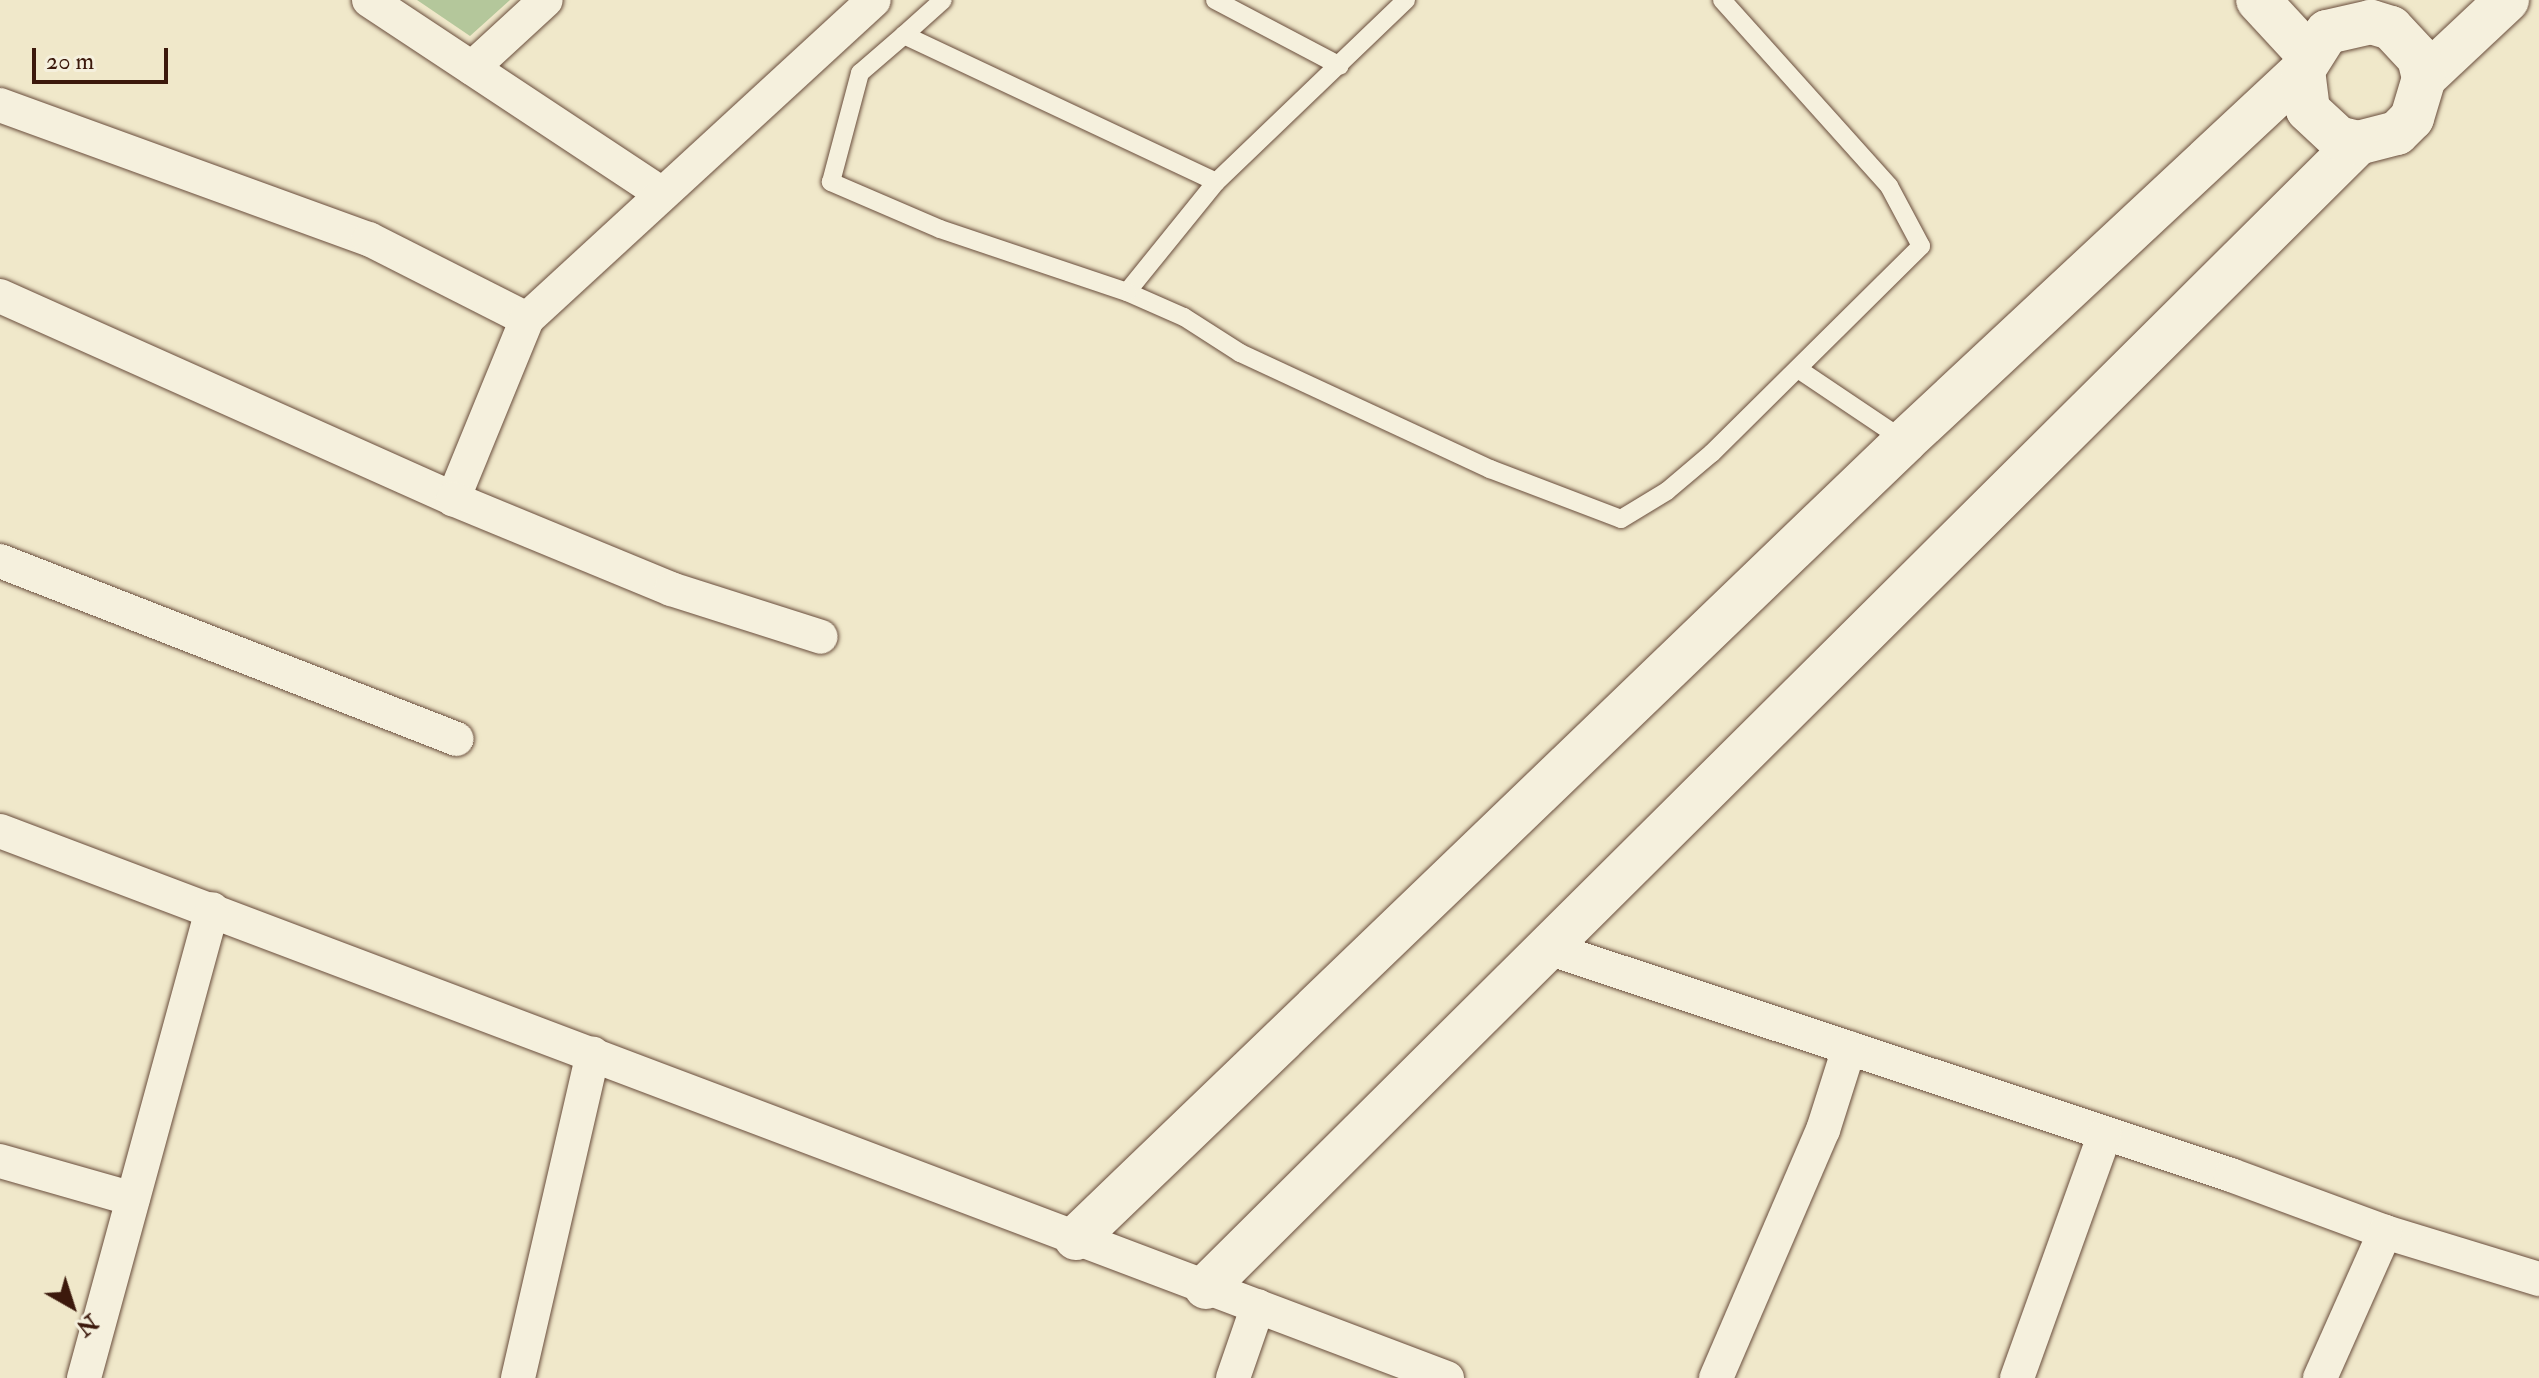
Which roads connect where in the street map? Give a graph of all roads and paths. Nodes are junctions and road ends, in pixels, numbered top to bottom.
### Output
1 (369, 0) edge
2 (546, 0) edge
3 (874, 0) edge
4 (943, 0) edge
5 (1215, 0) edge
6 (1406, 0) edge
7 (1722, 0) edge
8 (2258, 0) edge
9 (2507, 0) edge
10 (2355, 12) edge
11 (904, 35) junction
12 (2306, 62) junction
13 (1340, 66) junction
14 (472, 68) junction
15 (2424, 78) junction
16 (0, 105) edge
17 (2358, 143) junction
18 (1216, 182) junction
19 (661, 193) junction
20 (1127, 292) junction
21 (0, 296) edge
22 (527, 319) junction
23 (1801, 371) junction
24 (1905, 441) junction
25 (453, 499) junction
26 (0, 561) edge
27 (821, 637) dead end
28 (457, 739) dead end
29 (0, 831) edge
30 (212, 909) junction
31 (1545, 947) junction
32 (1849, 1048) junction
33 (593, 1054) junction
34 (2105, 1134) junction
35 (0, 1161) edge
36 (133, 1199) junction
37 (2385, 1232) junction
38 (1076, 1238) junction
39 (2539, 1279) edge
40 (1206, 1287) junction
41 (1258, 1306) junction
42 (84, 1378) edge
43 (518, 1378) edge
44 (1233, 1378) edge
45 (1447, 1378) edge
46 (1716, 1378) edge
47 (2017, 1378) edge
48 (2320, 1378) edge

1 - 14 street
2 - 14 street
3 - 19 street
4 - 11 lane
5 - 13 lane
6 - 13 lane
7 - 23 lane
8 - 12 street
9 - 15 street
10 - 12 street
10 - 15 street
11 - 18 lane
11 - 20 lane
12 - 17 street
12 - 24 street
13 - 18 lane
14 - 19 street
15 - 17 street
16 - 22 street
17 - 31 street
18 - 20 lane
19 - 22 street
20 - 23 lane
21 - 25 street
22 - 25 street
23 - 24 lane
24 - 38 street
25 - 27 street
26 - 28 street
29 - 30 street
30 - 33 street
30 - 36 street
31 - 32 street
31 - 40 street
32 - 34 street
32 - 46 street
33 - 38 street
33 - 43 street
34 - 37 street
34 - 47 street
35 - 36 street
36 - 42 street
37 - 39 street
37 - 48 street
38 - 40 street
40 - 41 street
41 - 44 street
41 - 45 street

